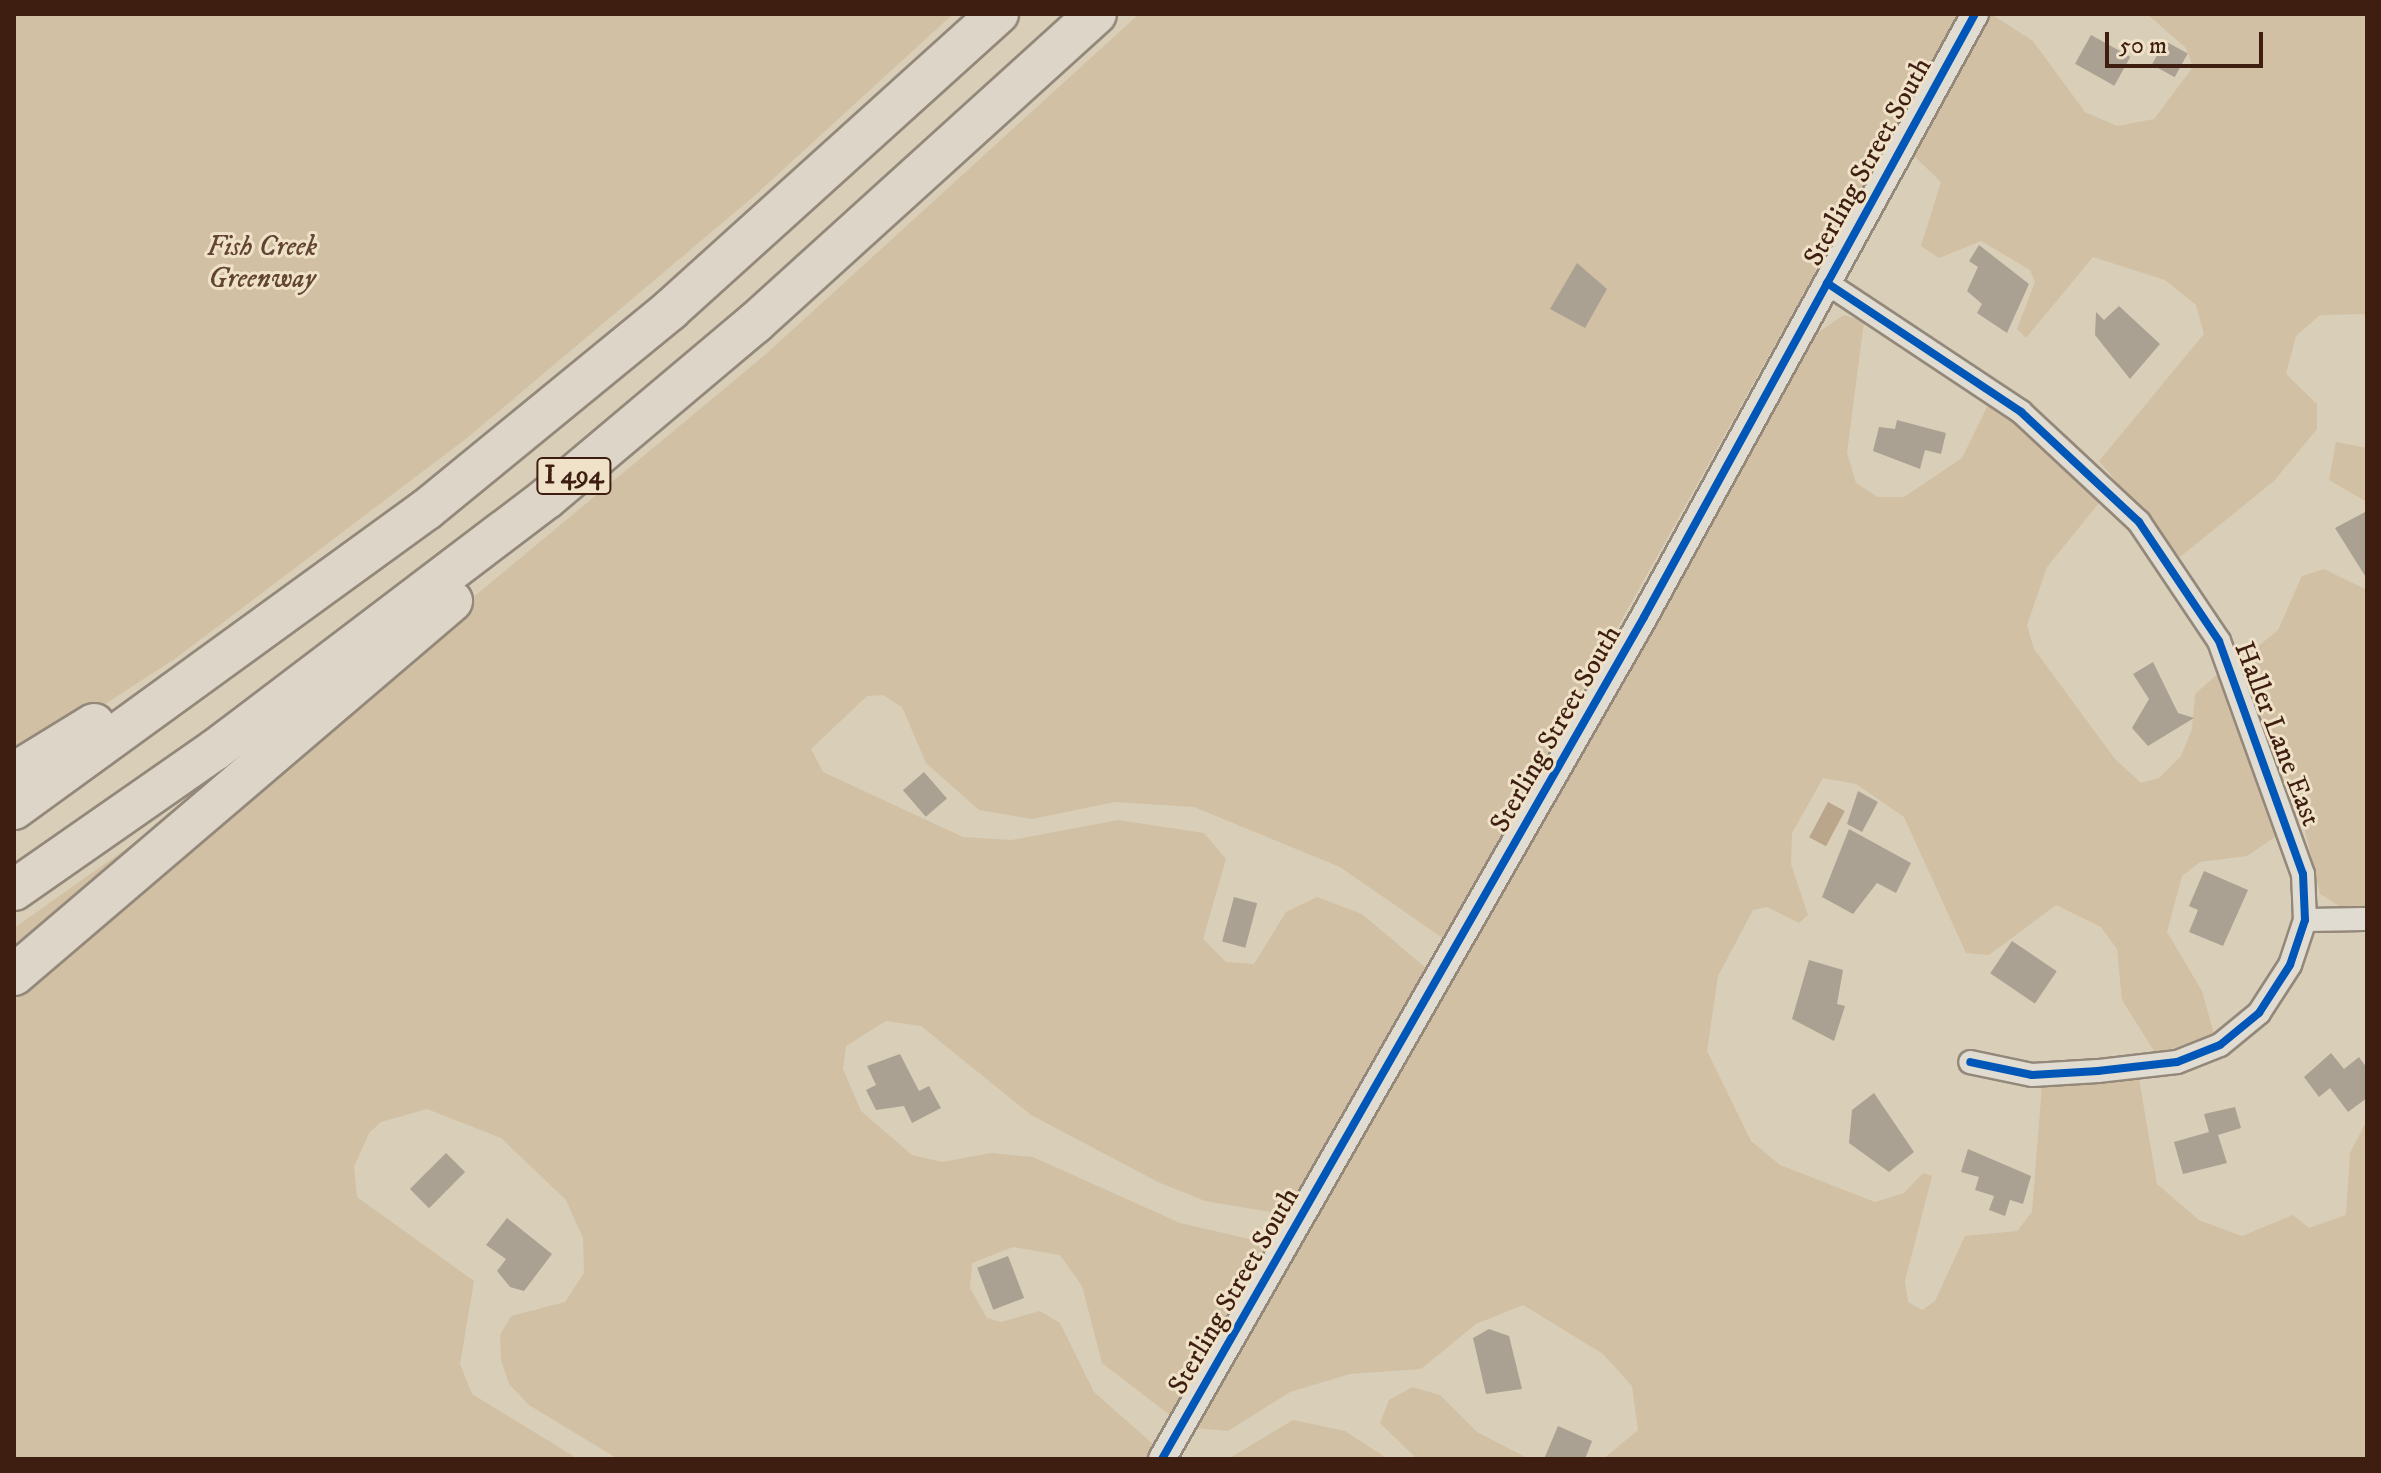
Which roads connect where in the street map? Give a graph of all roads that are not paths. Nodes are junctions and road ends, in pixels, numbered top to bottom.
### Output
1 (998, 14) edge
2 (1096, 14) edge
3 (1975, 14) edge
4 (1827, 283) junction
5 (711, 361) junction
6 (186, 686) junction
7 (14, 773) edge
8 (14, 809) edge
9 (14, 890) edge
10 (2367, 919) edge
11 (2305, 920) junction
12 (14, 975) edge
13 (1970, 1062) dead end
14 (1162, 1459) edge

1 - 6 highway, I 494
2 - 5 highway, I 494
3 - 4 street, Sterling Street South
4 - 11 street, Haller Lane East
4 - 14 street, Sterling Street South
5 - 9 highway, I 494
5 - 12 highway
6 - 7 highway
6 - 8 highway, I 494
10 - 11 street
11 - 13 street

